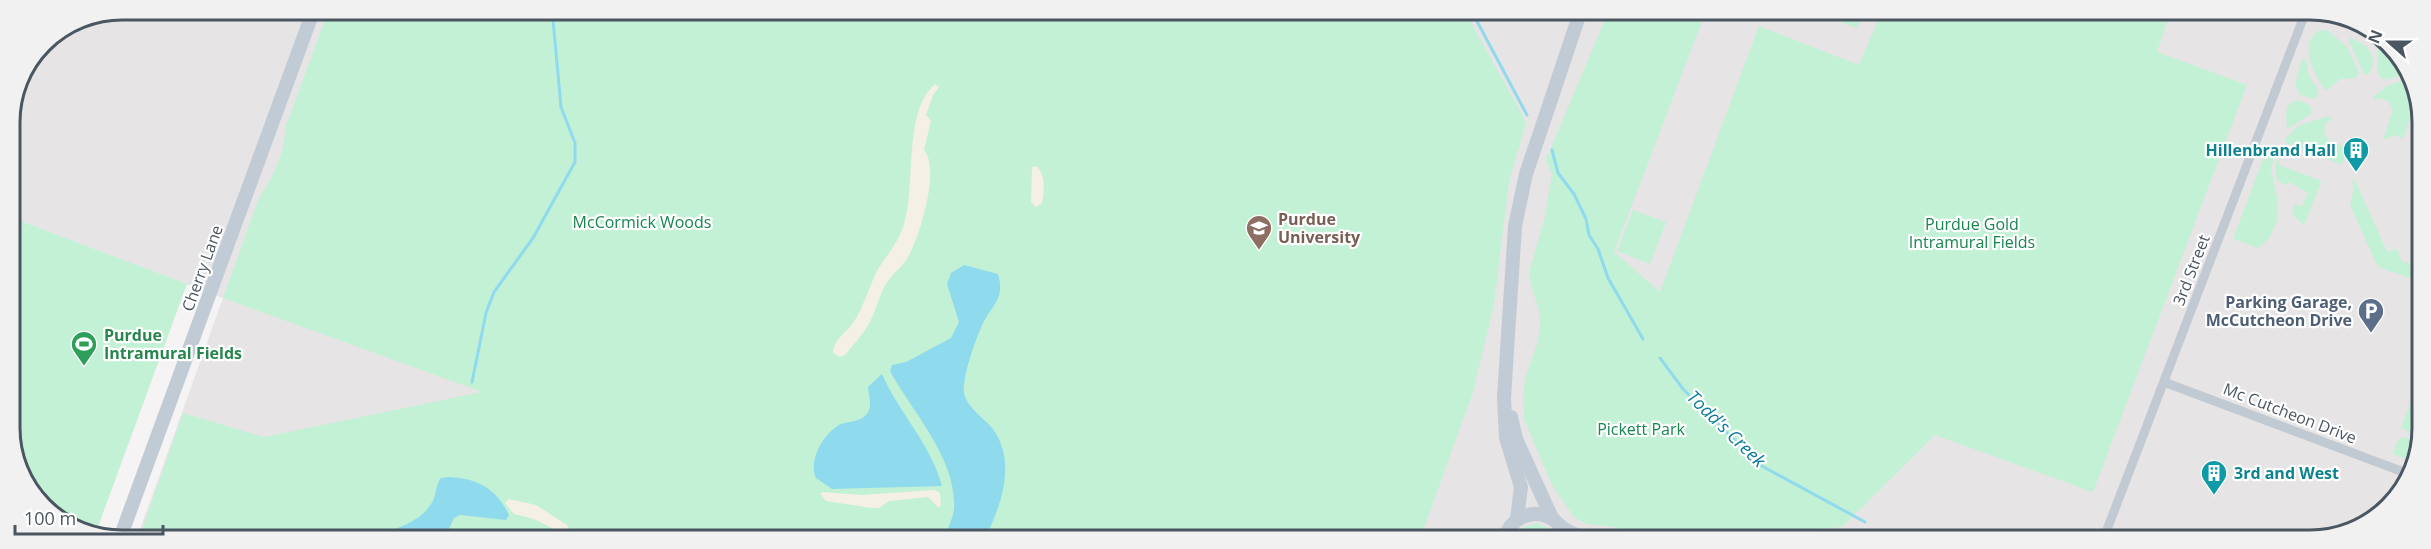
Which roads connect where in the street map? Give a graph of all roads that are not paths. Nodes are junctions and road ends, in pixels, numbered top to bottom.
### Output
1 (310, 20) edge
2 (1578, 20) edge
3 (2303, 20) edge
4 (1507, 370) junction
5 (2164, 382) junction
6 (2402, 471) edge
7 (1517, 519) junction
8 (1560, 528) edge
9 (1509, 529) edge
10 (2107, 529) edge
11 (123, 530) edge

1 - 11 street, Cherry Lane
2 - 4 street
3 - 5 street, 3rd Street
4 - 7 street
4 - 8 street
5 - 6 street, Mc Cutcheon Drive
5 - 10 street, 3rd Street
7 - 8 street
7 - 9 street

